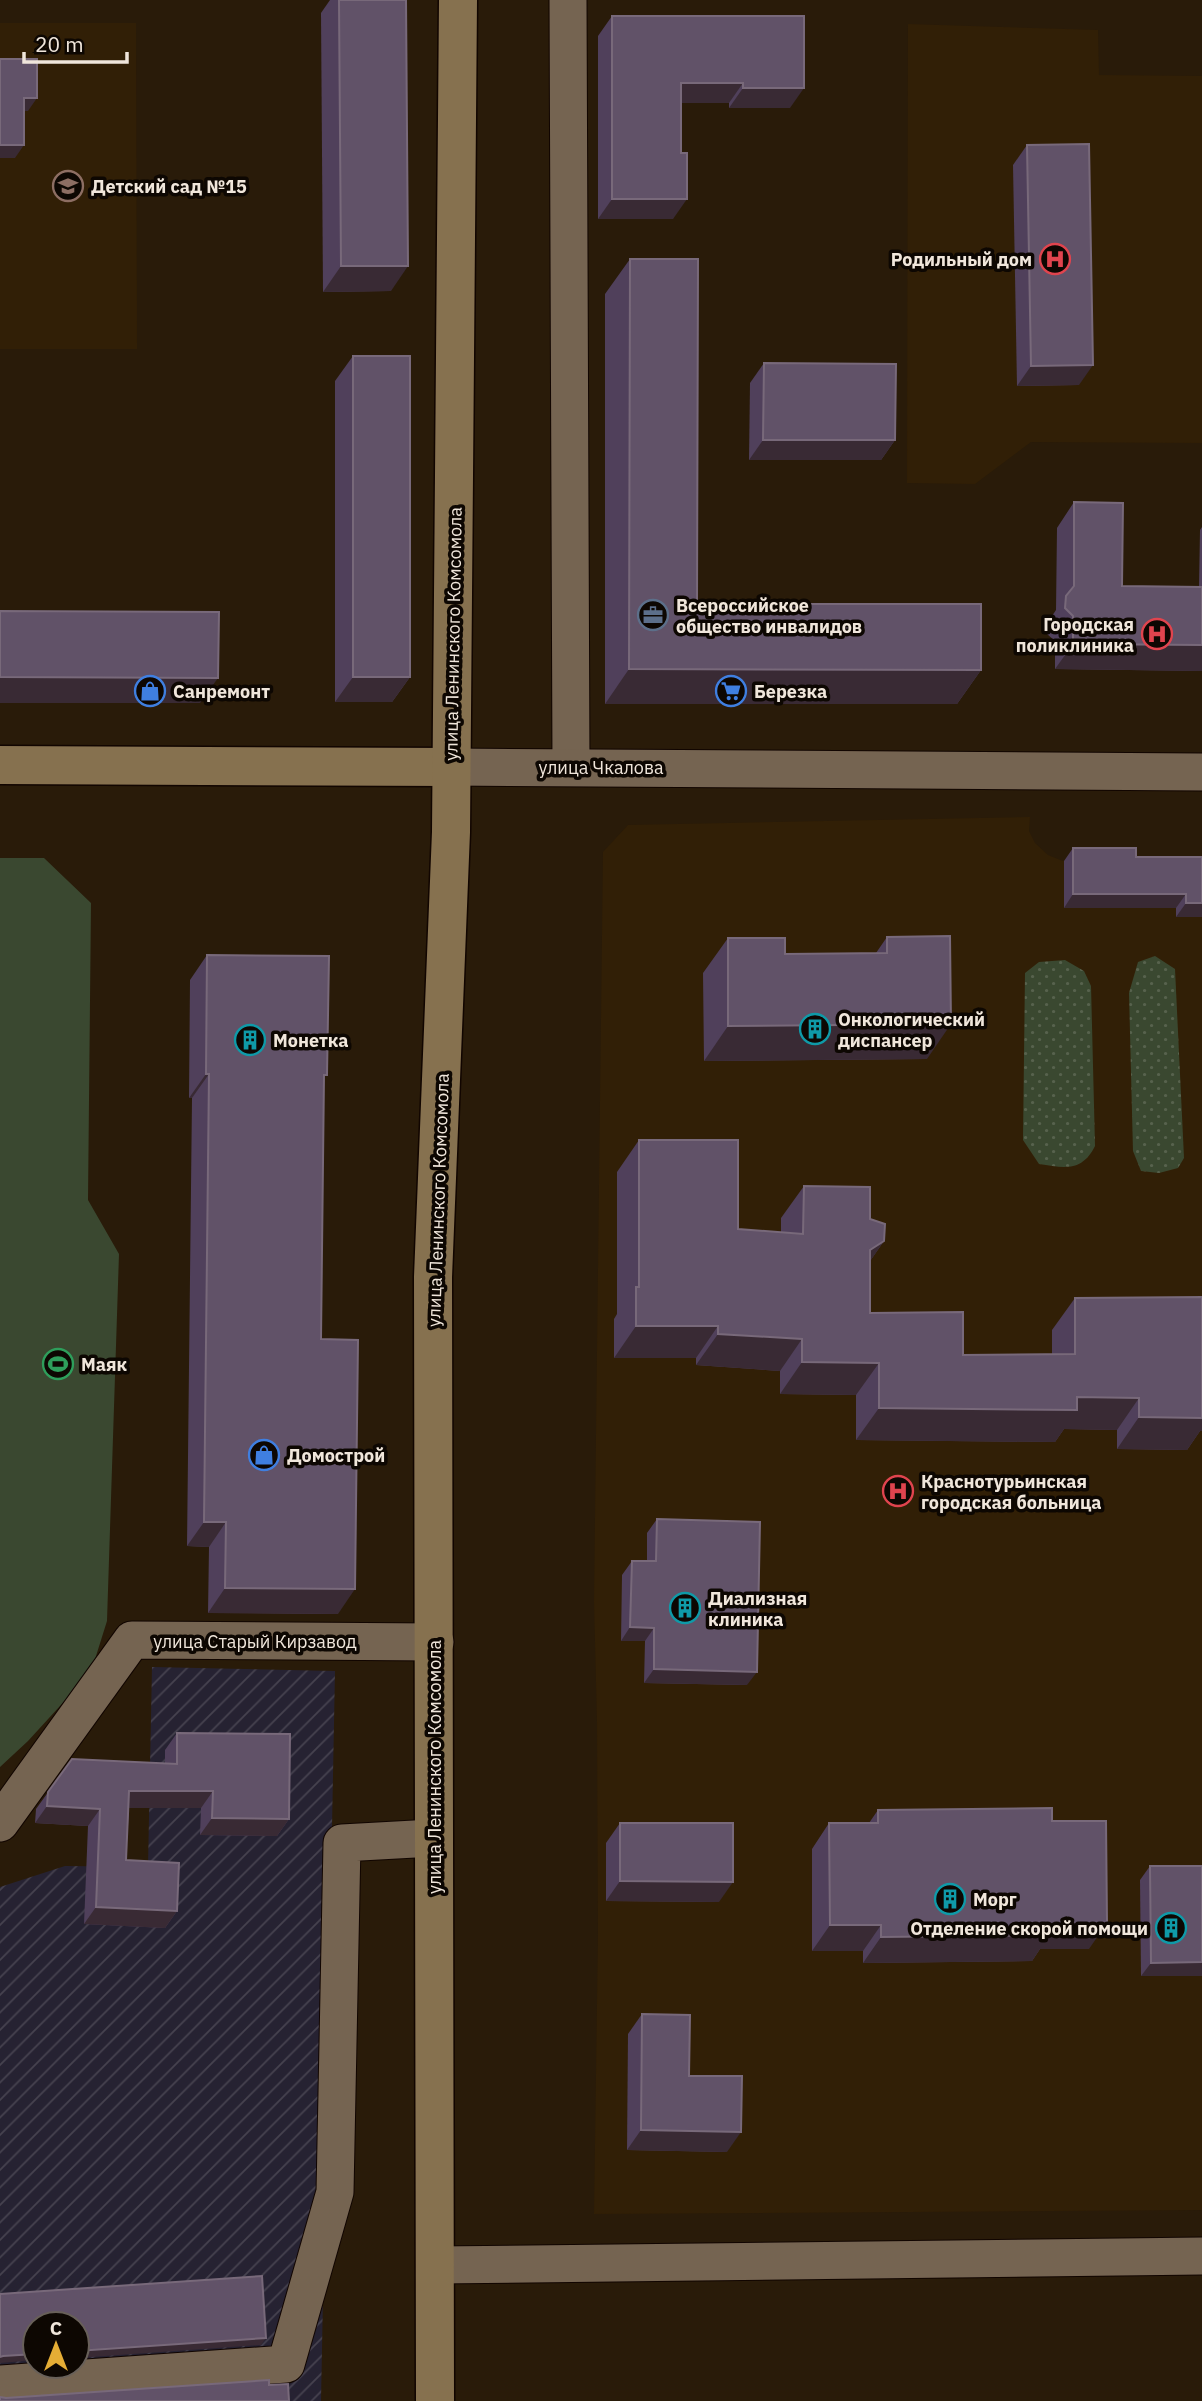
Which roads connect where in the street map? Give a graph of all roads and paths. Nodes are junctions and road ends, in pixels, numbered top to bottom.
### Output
1 (458, 0) edge
2 (568, 0) edge
3 (0, 765) edge
4 (571, 766) junction
5 (452, 767) junction
6 (1202, 772) edge
7 (435, 1642) junction
8 (0, 1823) edge
9 (433, 1838) junction
10 (1202, 2256) edge
11 (436, 2265) junction
12 (0, 2384) edge
13 (435, 2401) edge

1 - 5 main road, улица Ленинского Комсомола
2 - 4 street
3 - 5 main road, улица Чкалова
4 - 5 street, улица Чкалова
4 - 6 street, улица Чкалова
5 - 7 main road, улица Ленинского Комсомола
7 - 8 street, улица Старый Кирзавод
7 - 9 main road, улица Ленинского Комсомола
9 - 11 main road, улица Ленинского Комсомола
9 - 12 street
10 - 11 street
11 - 13 main road, улица Ленинского Комсомола

